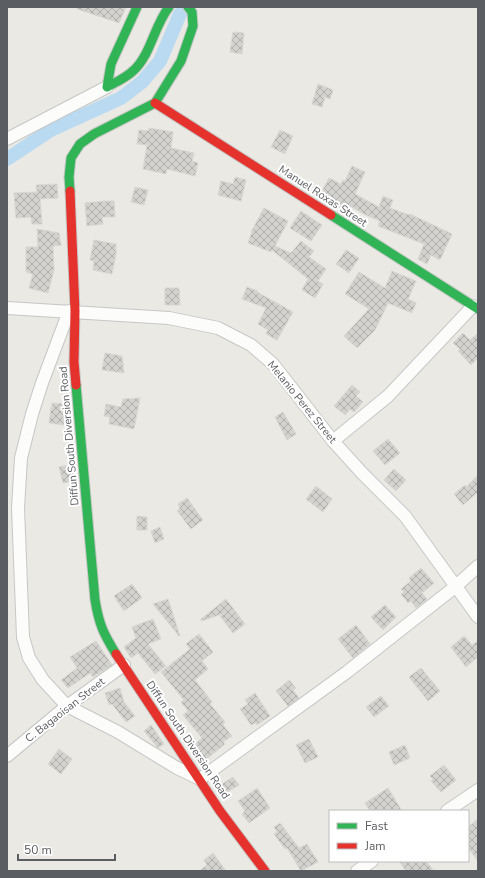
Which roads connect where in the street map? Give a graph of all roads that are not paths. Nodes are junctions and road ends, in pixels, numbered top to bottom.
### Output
1 (137, 7) edge
2 (169, 7) edge
3 (188, 7) edge
4 (107, 87) junction
5 (155, 103) junction
6 (7, 139) edge
7 (7, 308) edge
8 (476, 308) edge
9 (72, 311) junction
10 (333, 441) junction
11 (478, 566) edge
12 (455, 587) junction
13 (478, 617) edge
14 (124, 665) junction
15 (67, 706) junction
16 (7, 756) edge
17 (200, 779) junction
18 (478, 790) edge
19 (448, 810) edge
20 (370, 862) edge
21 (265, 871) edge
22 (357, 871) edge

1 - 4 street
2 - 4 street
3 - 5 street
4 - 6 street
5 - 8 street, Manuel Roxas Street
5 - 9 street, Diffun South Diversion Road
7 - 9 street, Melanio Perez Street
8 - 10 street
9 - 10 street, Melanio Perez Street
9 - 14 street, Diffun South Diversion Road
9 - 15 street
10 - 12 street, Melanio Perez Street
11 - 12 street
12 - 13 street, Melanio Perez Street
12 - 17 street
14 - 15 street, C. Bagaoisan Street
14 - 17 street, Diffun South Diversion Road
15 - 16 street, C. Bagaoisan Street
15 - 17 street
17 - 21 street, Diffun South Diversion Road
18 - 19 street
20 - 22 street

